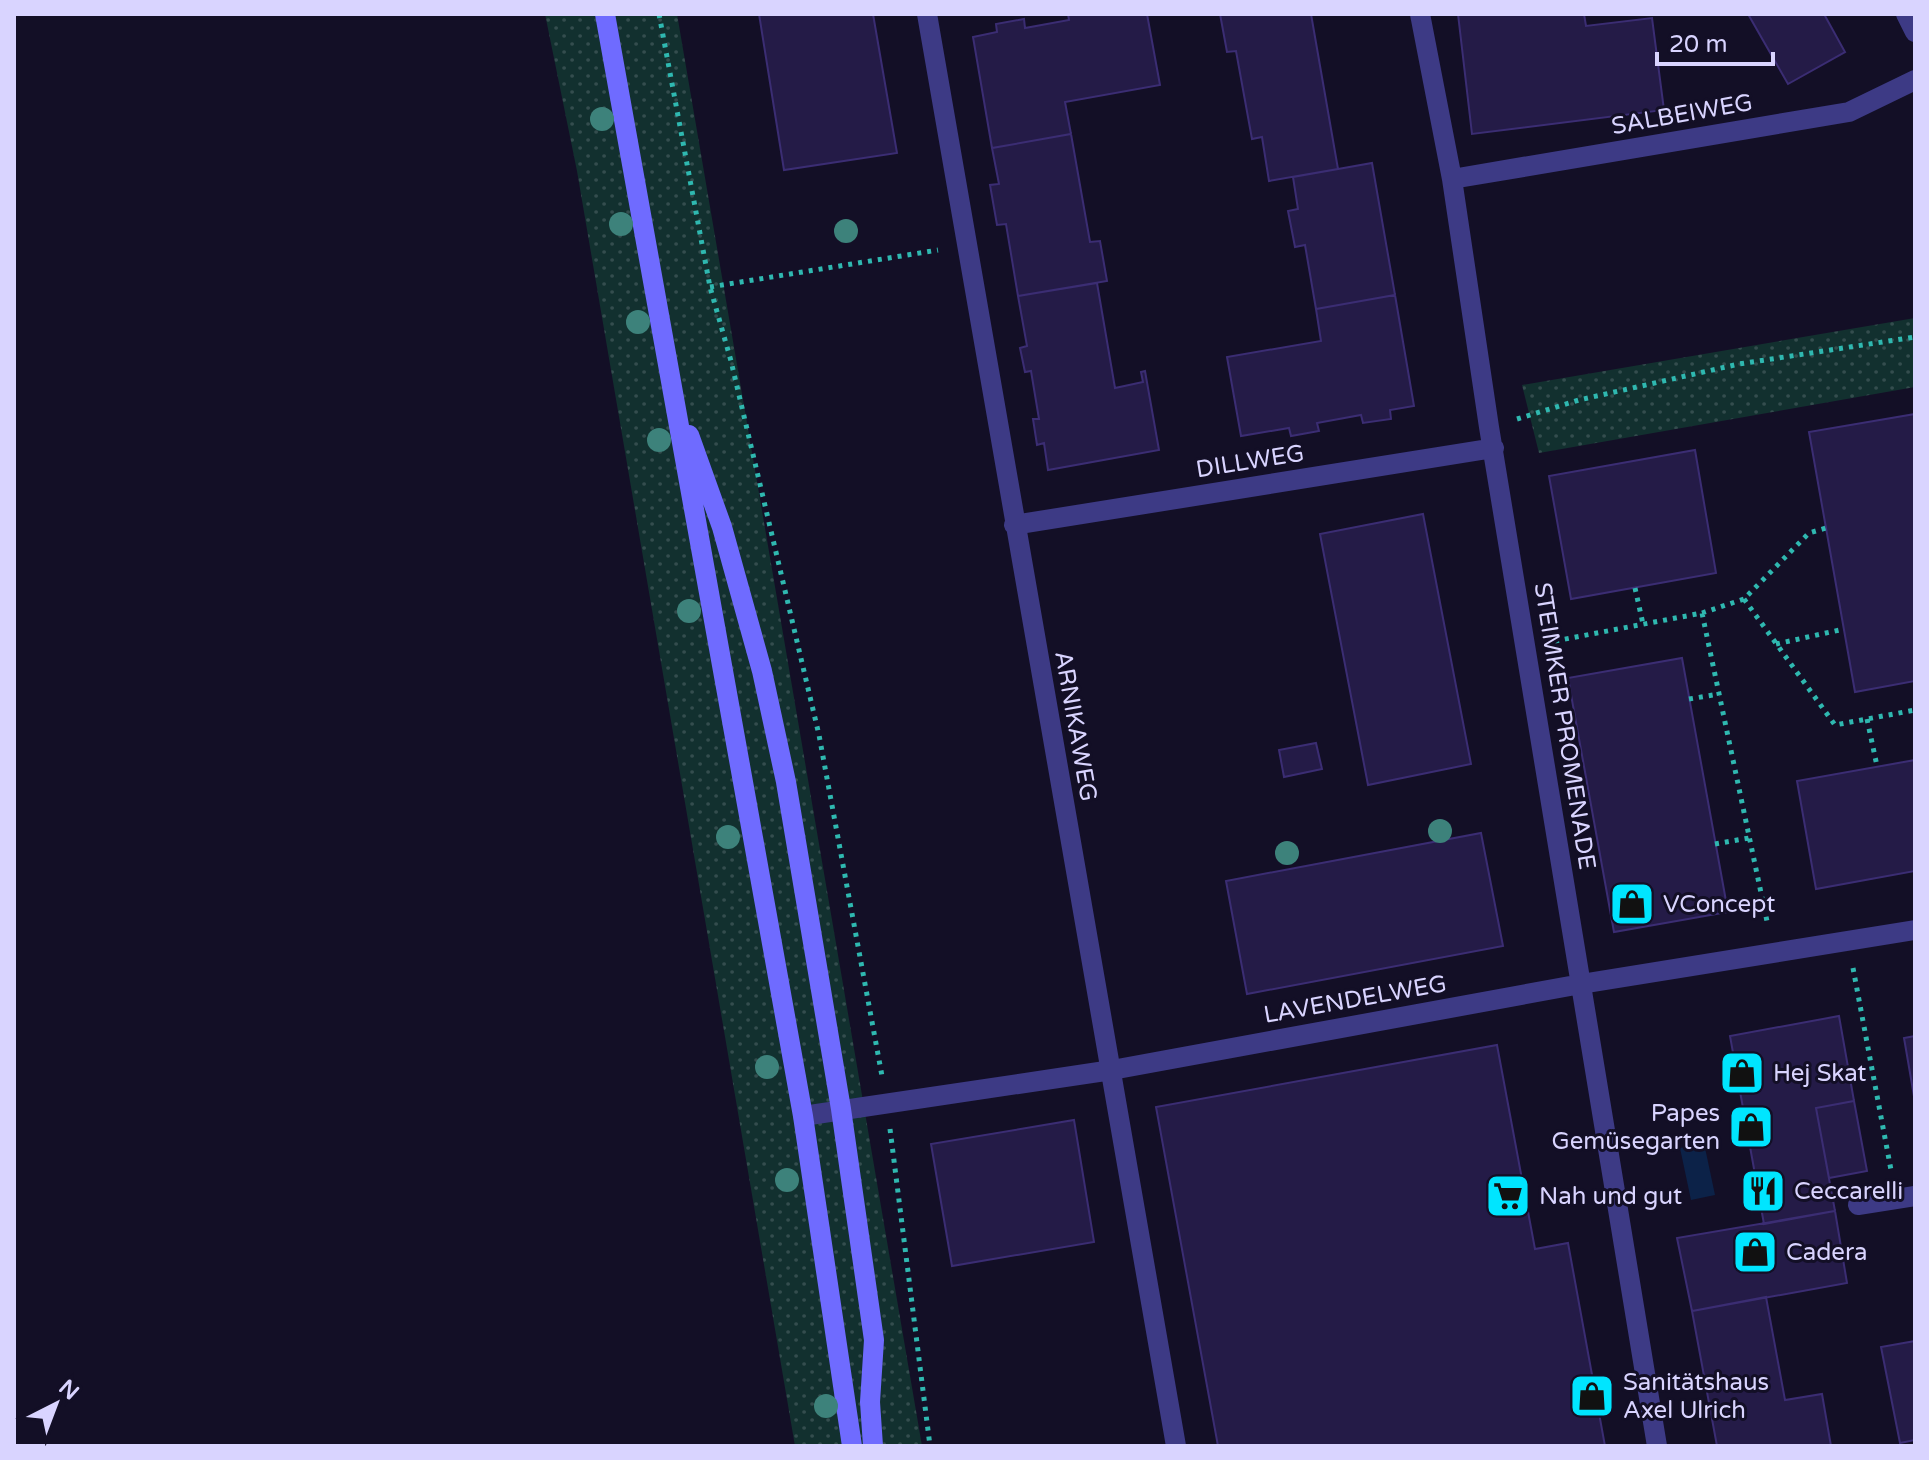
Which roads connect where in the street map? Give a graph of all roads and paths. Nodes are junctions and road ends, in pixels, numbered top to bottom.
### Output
1 (605, 14) edge
2 (927, 14) edge
3 (1420, 14) edge
4 (1906, 14) edge
5 (1915, 32) edge
6 (1915, 80) edge
7 (1452, 179) junction
8 (966, 246) junction
9 (710, 287) dead end
10 (661, 333) junction
11 (1915, 337) edge
12 (1489, 427) junction
13 (1494, 448) junction
14 (1014, 525) junction
15 (1826, 528) dead end
16 (1635, 588) dead end
17 (1744, 599) junction
18 (1702, 613) junction
19 (1643, 624) junction
20 (1844, 629) dead end
21 (1776, 644) junction
22 (1526, 646) junction
23 (1719, 694) junction
24 (1689, 699) dead end
25 (1915, 710) edge
26 (1867, 719) junction
27 (1877, 766) dead end
28 (1749, 838) junction
29 (1715, 844) dead end
30 (1915, 930) edge
31 (1848, 942) junction
32 (1774, 954) junction
33 (1581, 984) junction
34 (1112, 1070) junction
35 (841, 1109) junction
36 (803, 1116) junction
37 (1906, 1197) edge
38 (1858, 1205) dead end
39 (852, 1446) edge
40 (873, 1446) edge
41 (1176, 1446) edge
42 (1657, 1446) edge

1 - 10 street
2 - 8 street, ARNIKAWEG
3 - 7 street, STEIMKER PROMENADE
4 - 5 street
6 - 7 street, SALBEIWEG
7 - 12 street, STEIMKER PROMENADE
8 - 9 path
8 - 14 street, ARNIKAWEG
10 - 35 street
10 - 36 street
11 - 12 path
12 - 13 street, STEIMKER PROMENADE
13 - 14 street, DILLWEG
13 - 22 street, STEIMKER PROMENADE
14 - 34 street, ARNIKAWEG
15 - 17 path
16 - 19 path
17 - 18 path
17 - 21 path
18 - 19 path
18 - 23 path
19 - 22 path
20 - 21 path
21 - 26 path
22 - 33 street, STEIMKER PROMENADE
23 - 24 path
23 - 28 path
25 - 26 path
26 - 27 path
28 - 29 path
28 - 32 path
30 - 31 street, LAVENDELWEG
31 - 32 street, LAVENDELWEG
31 - 37 path
32 - 33 street, LAVENDELWEG
33 - 34 street, LAVENDELWEG
33 - 42 street, STEIMKER PROMENADE
34 - 35 street, LAVENDELWEG
34 - 41 street, ARNIKAWEG
35 - 36 street, LAVENDELWEG
35 - 40 street
36 - 39 street
37 - 38 street

